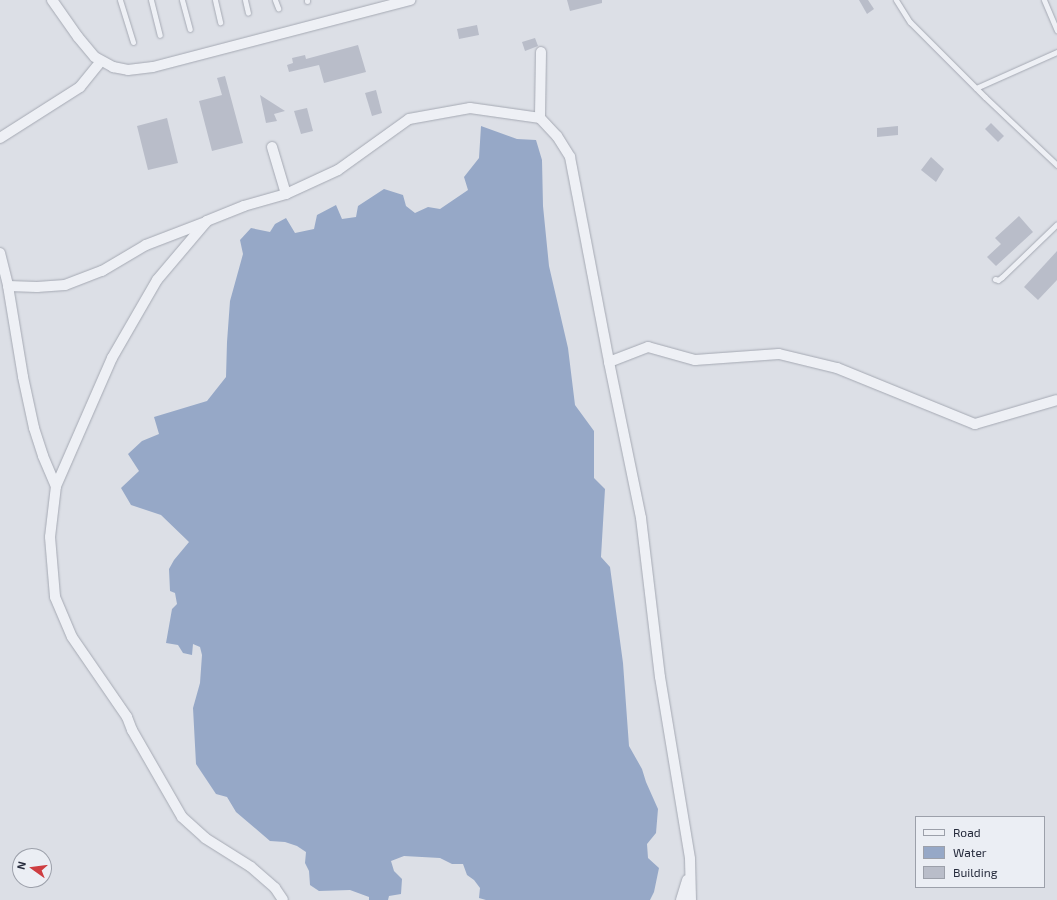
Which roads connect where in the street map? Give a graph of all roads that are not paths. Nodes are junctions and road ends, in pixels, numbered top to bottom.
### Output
1 (52, 0) edge
2 (120, 0) edge
3 (150, 0) edge
4 (182, 0) edge
5 (215, 0) edge
6 (245, 0) edge
7 (275, 0) edge
8 (410, 0) edge
9 (896, 0) edge
10 (1044, 0) edge
11 (385, 3) edge
12 (278, 8) dead end
13 (248, 13) dead end
14 (220, 22) dead end
15 (190, 29) dead end
16 (1057, 30) edge
17 (160, 35) dead end
18 (133, 42) dead end
19 (541, 52) dead end
20 (1057, 52) edge
21 (101, 61) junction
22 (976, 88) junction
23 (540, 118) junction
24 (0, 138) edge
25 (272, 147) dead end
26 (1057, 165) edge
27 (286, 194) junction
28 (207, 221) junction
29 (1057, 224) edge
30 (0, 253) edge
31 (995, 279) dead end
32 (8, 286) junction
33 (609, 362) junction
34 (1057, 400) edge
35 (56, 486) junction
36 (690, 869) junction
37 (283, 900) edge
38 (682, 900) edge
39 (691, 900) edge

1 - 21 street
2 - 18 lane
3 - 17 lane
4 - 15 lane
5 - 14 lane
6 - 13 lane
7 - 12 lane
8 - 11 street
9 - 22 lane
10 - 16 lane
11 - 21 street
19 - 23 street
20 - 22 lane
21 - 24 street
22 - 26 lane
23 - 27 street
23 - 33 street
25 - 27 street
27 - 28 street
28 - 32 street
28 - 35 street
29 - 31 lane
30 - 32 street
32 - 35 street
33 - 34 street
33 - 36 street
35 - 37 street
36 - 38 street
36 - 39 street

